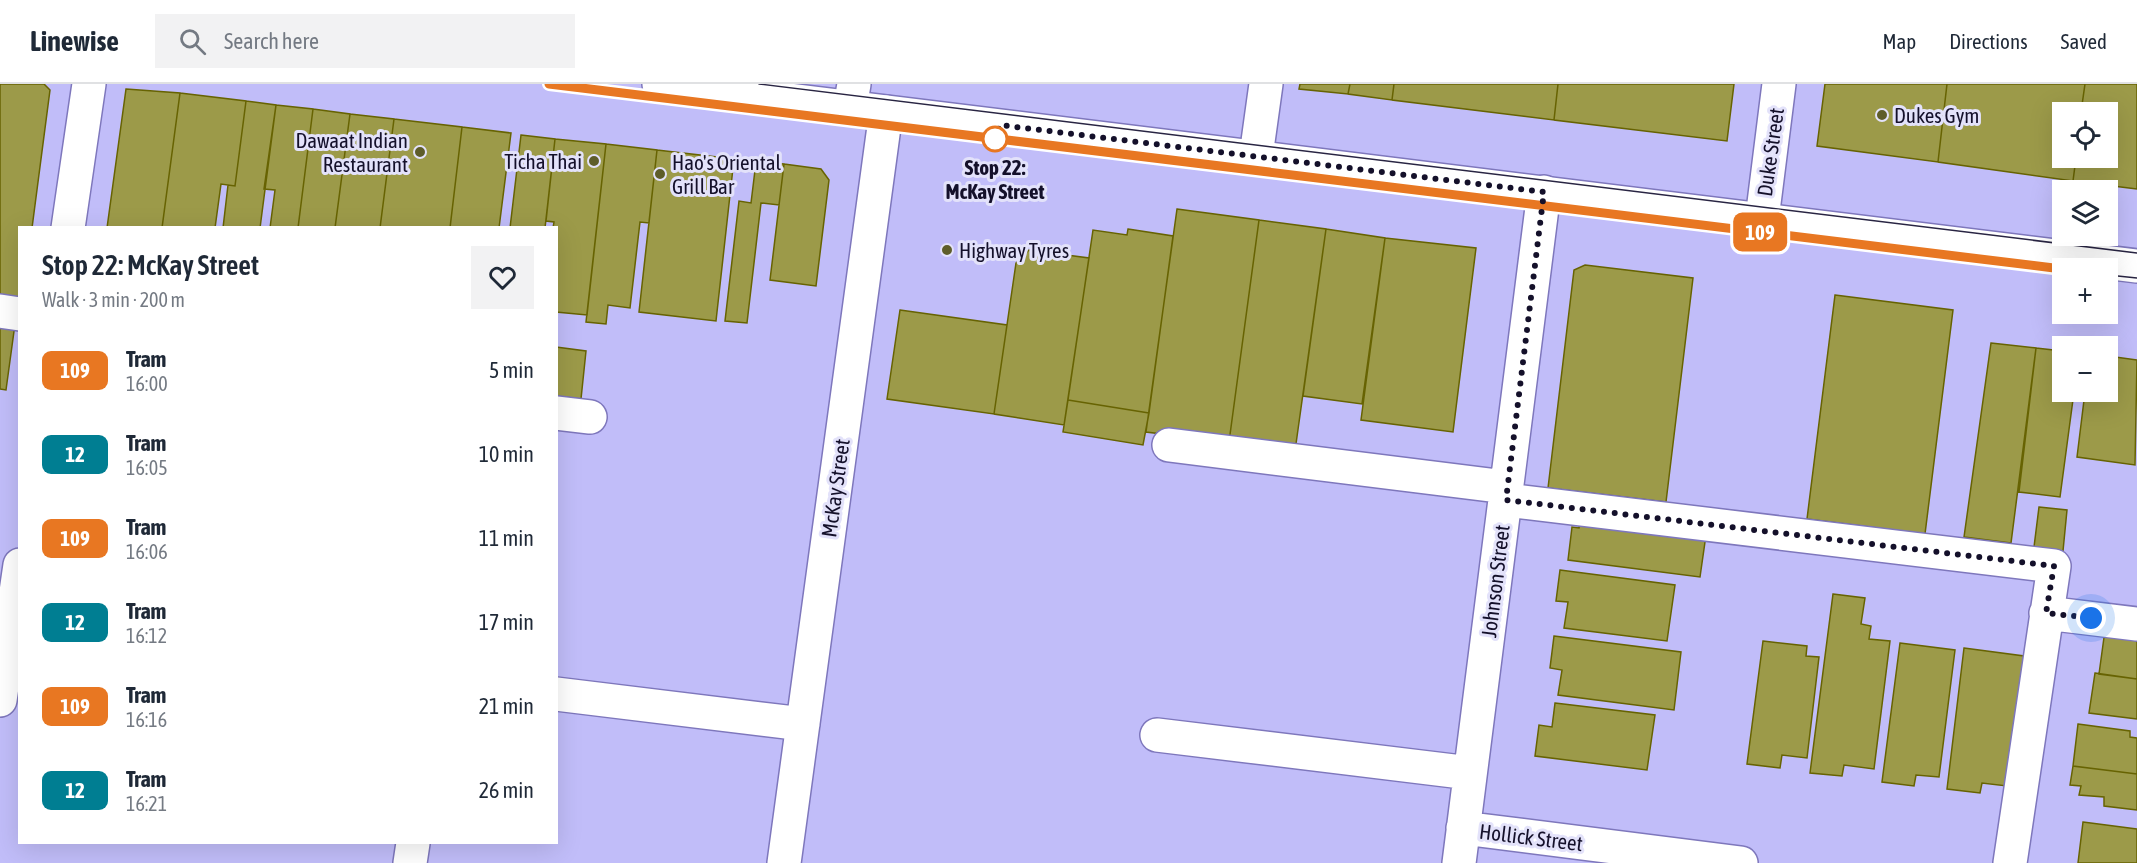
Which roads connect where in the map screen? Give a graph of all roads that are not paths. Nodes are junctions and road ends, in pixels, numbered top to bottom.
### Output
1 (89, 84) edge
2 (659, 84) edge
3 (1266, 84) edge
4 (1779, 84) edge
5 (852, 96) edge
6 (886, 112) junction
7 (1256, 156) junction
8 (1544, 192) junction
9 (1762, 219) junction
10 (68, 226) edge
11 (2137, 266) edge
12 (0, 311) edge
13 (18, 314) edge
14 (558, 413) edge
15 (590, 417) dead end
16 (1169, 445) dead end
17 (1506, 494) junction
18 (18, 575) edge
19 (2046, 613) junction
20 (2137, 624) edge
21 (4, 642) edge
22 (558, 694) edge
23 (0, 700) edge
24 (803, 724) junction
25 (1157, 735) dead end
26 (1470, 773) junction
27 (1463, 828) junction
28 (413, 844) edge
29 (410, 863) edge
30 (784, 863) edge
31 (1459, 863) edge
32 (1741, 863) edge
33 (2010, 863) edge

1 - 10 street
2 - 5 street
3 - 7 street
4 - 9 street, Duke Street
5 - 6 street
6 - 7 street
6 - 24 street, McKay Street
7 - 8 street
8 - 9 street
8 - 17 street, Johnson Street
9 - 11 street
12 - 13 street
14 - 15 street
16 - 17 street
17 - 19 street
17 - 26 street, Johnson Street
18 - 21 street
19 - 20 street
19 - 33 street
21 - 23 street
22 - 24 street
24 - 30 street, McKay Street
25 - 26 street
26 - 27 street, Johnson Street
27 - 31 street, Johnson Street
27 - 32 street, Hollick Street
28 - 29 street

